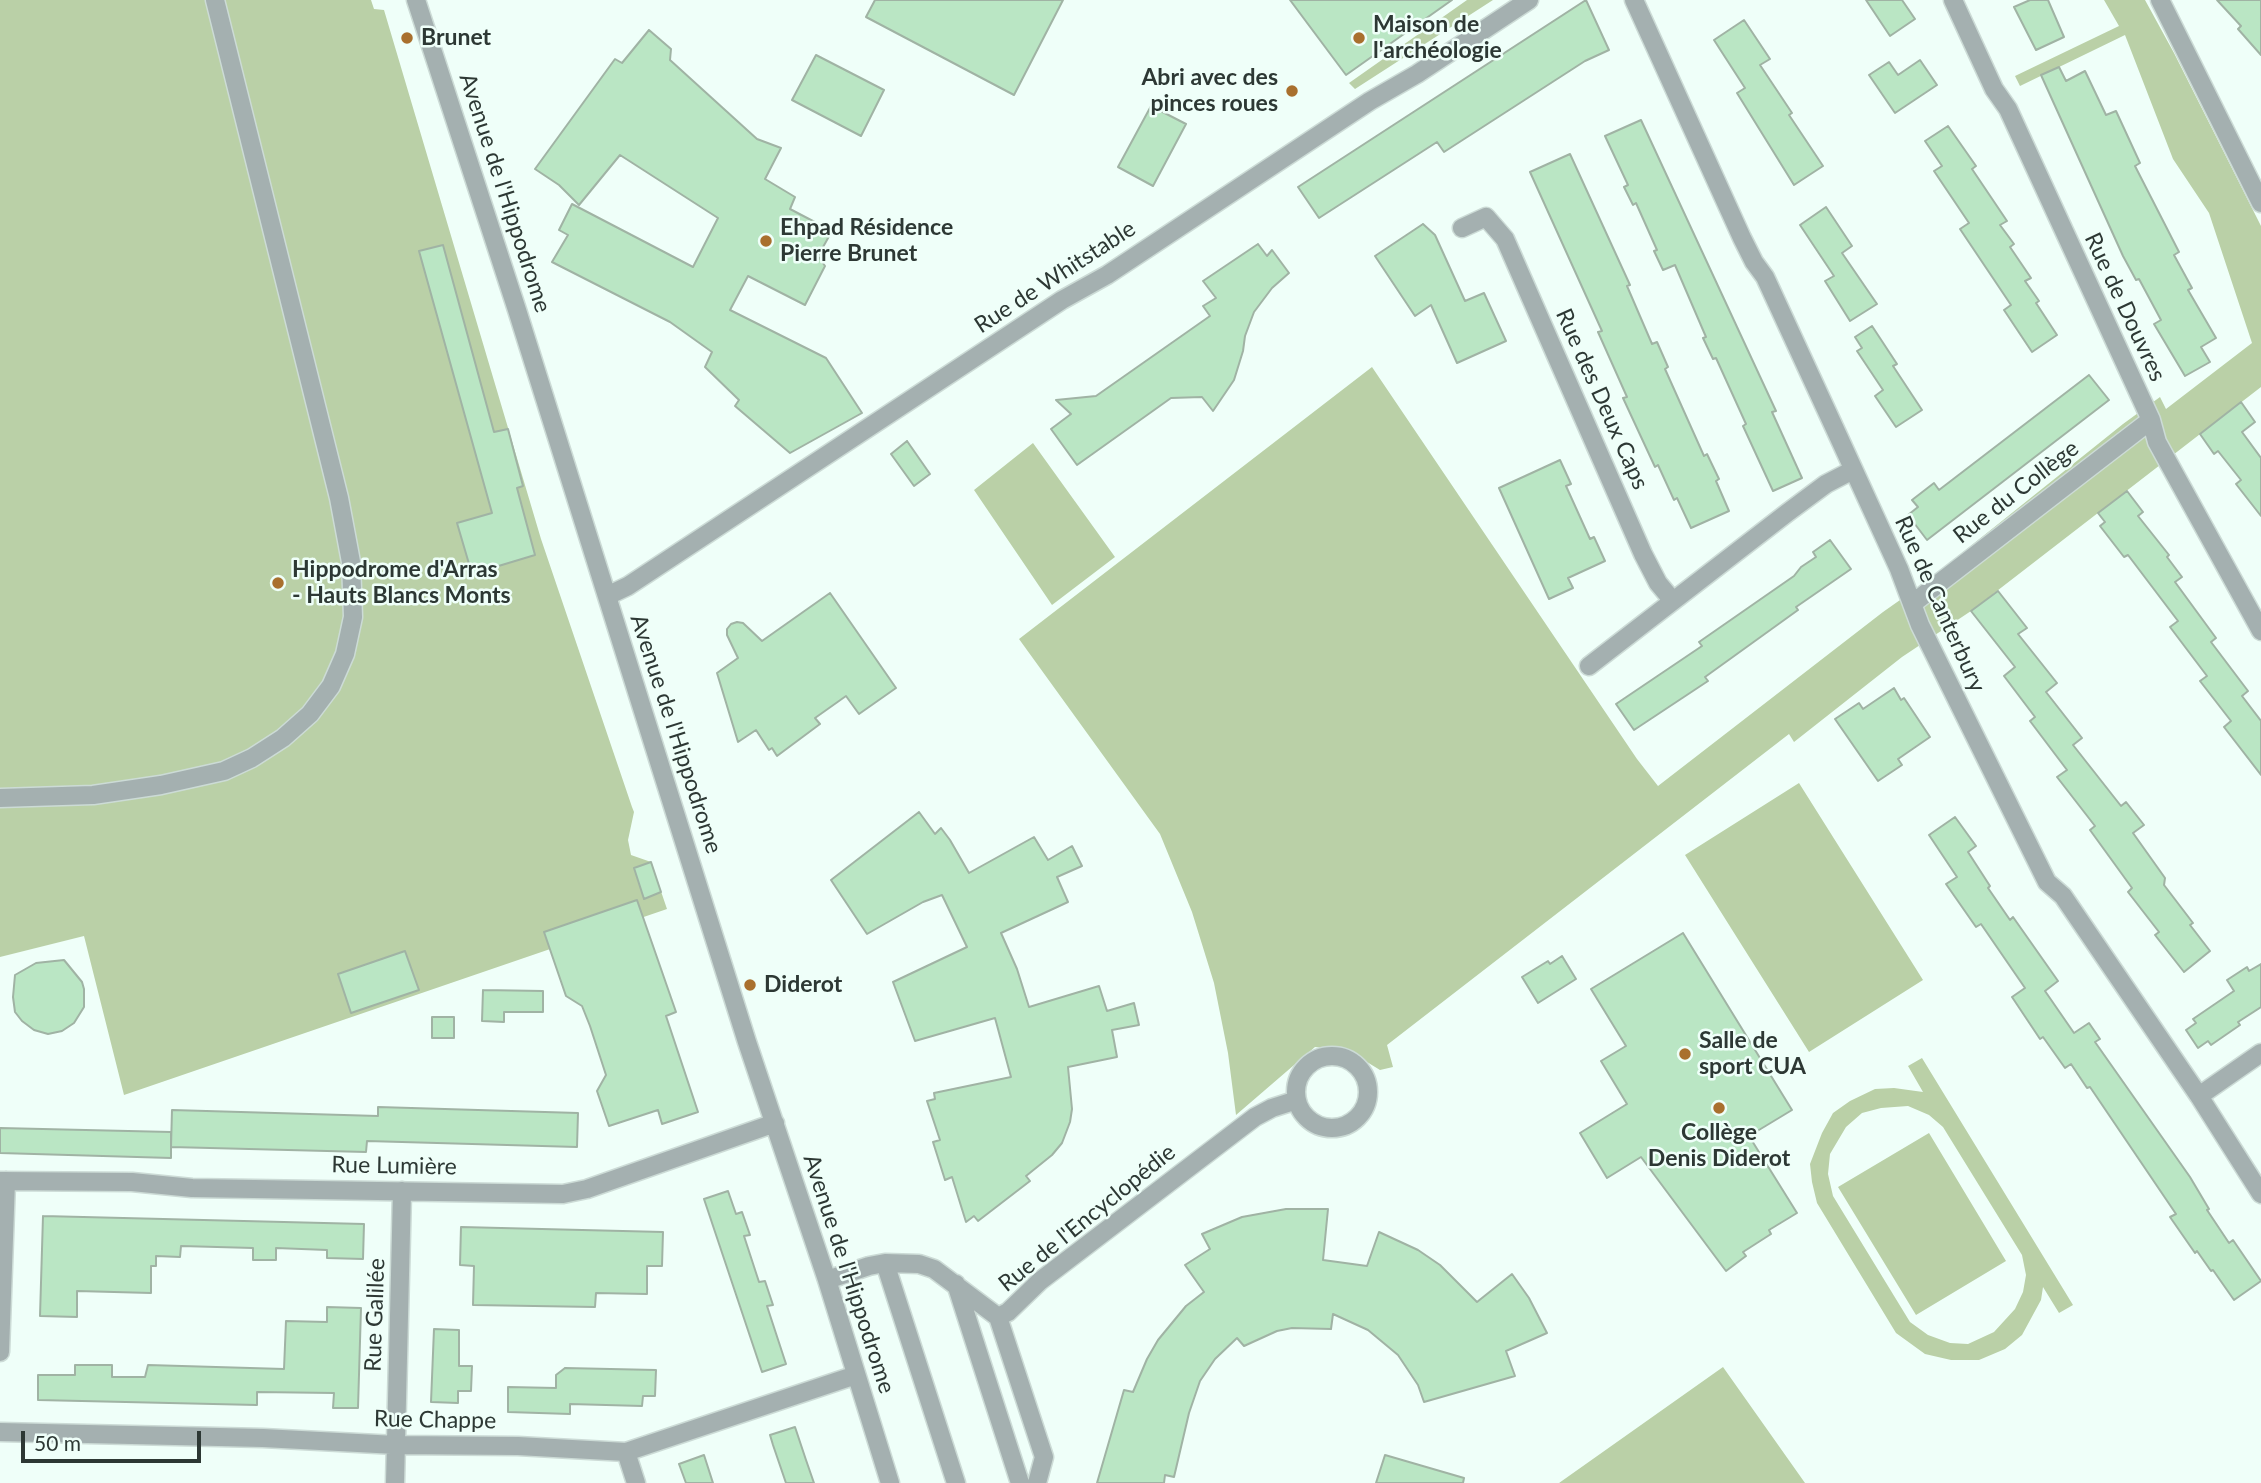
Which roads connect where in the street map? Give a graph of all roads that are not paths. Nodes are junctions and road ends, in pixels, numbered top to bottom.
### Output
1 (215, 0) edge
2 (416, 0) edge
3 (1529, 0) edge
4 (1634, 0) edge
5 (1953, 0) edge
6 (2160, 0) edge
7 (2261, 203) edge
8 (1462, 228) dead end
9 (2151, 420) junction
10 (1853, 470) junction
11 (607, 596) junction
12 (1673, 601) junction
13 (1912, 604) junction
14 (2261, 631) edge
15 (1589, 666) dead end
16 (0, 798) edge
17 (2261, 1053) edge
18 (2199, 1096) junction
19 (1297, 1100) junction
20 (775, 1123) junction
21 (3, 1181) edge
22 (402, 1191) junction
23 (2261, 1194) edge
24 (885, 1263) junction
25 (827, 1280) junction
26 (956, 1284) junction
27 (998, 1317) junction
28 (0, 1352) edge
29 (856, 1375) junction
30 (0, 1432) edge
31 (396, 1445) junction
32 (626, 1452) junction
33 (395, 1483) edge
34 (636, 1483) edge
35 (890, 1483) edge
36 (956, 1483) edge
37 (1020, 1483) edge
38 (1037, 1483) edge

1 - 16 street
2 - 11 street, Avenue de l'Hippodrome
3 - 11 street, Rue de Whitstable
4 - 10 street, Rue de Canterbury
5 - 9 street, Rue de Douvres
6 - 7 street
8 - 12 street, Rue des Deux Caps
9 - 13 street, Rue du Collège
9 - 14 street, Rue de Douvres
10 - 12 street
10 - 13 street, Rue de Canterbury
11 - 20 street, Avenue de l'Hippodrome
12 - 15 street
13 - 18 street, Rue de Canterbury
17 - 18 street
18 - 23 street, Rue de Canterbury
19 - 19 street
19 - 27 street, Rue de l'Encyclopédie
20 - 22 street, Rue Lumière
20 - 25 street, Avenue de l'Hippodrome
21 - 22 street, Rue Lumière
21 - 28 street
22 - 31 street, Rue Galilée
24 - 25 street, Rue de l'Encyclopédie
24 - 26 street, Rue de l'Encyclopédie
24 - 36 street
25 - 29 street, Avenue de l'Hippodrome
26 - 27 street, Rue de l'Encyclopédie
26 - 37 street
27 - 38 street
29 - 32 street, Rue Chappe
29 - 35 street, Avenue de l'Hippodrome
30 - 31 street, Rue Chappe
31 - 32 street, Rue Chappe
31 - 33 street, Rue Galilée
32 - 34 street

